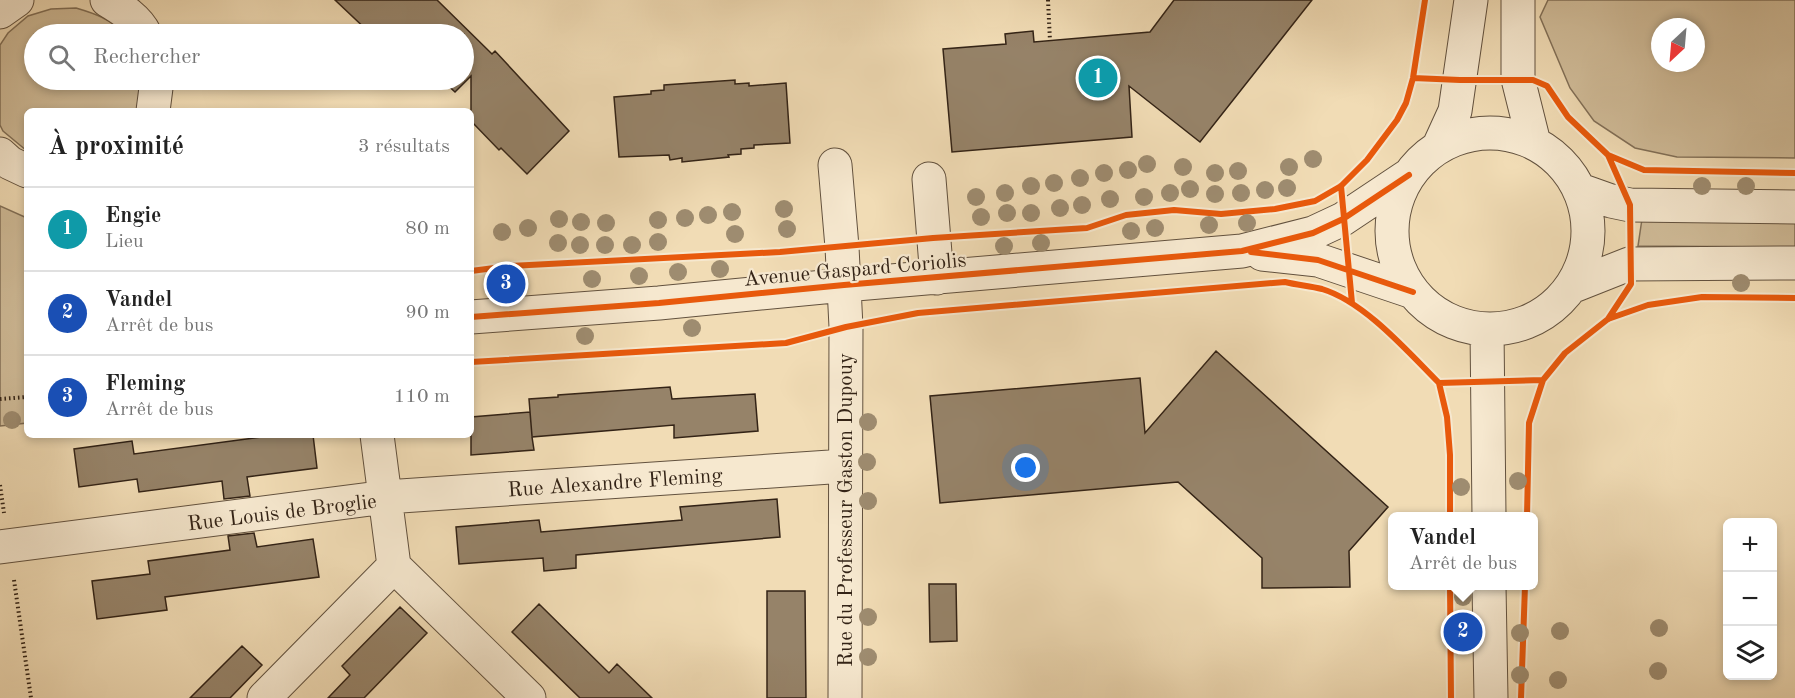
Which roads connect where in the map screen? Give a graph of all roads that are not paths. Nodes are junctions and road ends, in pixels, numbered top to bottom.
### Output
1 (17, 0) edge
2 (107, 0) edge
3 (1471, 0) edge
4 (1518, 0) edge
5 (0, 12) edge
6 (142, 21) edge
7 (1534, 143) junction
8 (1439, 146) junction
9 (835, 165) dead end
10 (1409, 175) junction
11 (929, 179) dead end
12 (1580, 190) junction
13 (1795, 207) edge
14 (1242, 251) junction
15 (1795, 263) edge
16 (937, 278) junction
17 (844, 285) junction
18 (1571, 287) junction
19 (1413, 292) junction
20 (474, 318) edge
21 (1487, 329) junction
22 (377, 438) edge
23 (845, 466) junction
24 (386, 497) junction
25 (1489, 512) edge
26 (4, 546) edge
27 (394, 566) junction
28 (1489, 590) edge
29 (264, 698) edge
30 (529, 698) edge
31 (845, 698) edge
32 (1491, 698) edge

1 - 5 street
2 - 6 street
3 - 8 street
4 - 7 street
7 - 8 street
7 - 12 street
8 - 10 street
9 - 17 street, Rue du Professeur Gaston Dupouy
10 - 14 street, Avenue Gaspard Coriolis
10 - 19 street
11 - 16 street
12 - 13 street
12 - 18 street
14 - 16 street, Avenue Gaspard Coriolis
14 - 19 street, Avenue Gaspard Coriolis
15 - 18 street
16 - 17 street, Avenue Gaspard Coriolis
17 - 20 street, Avenue Gaspard Coriolis
17 - 23 street, Rue du Professeur Gaston Dupouy
18 - 21 street
19 - 21 street
21 - 25 street
22 - 24 street
23 - 24 street, Rue Alexandre Fleming
23 - 31 street, Rue du Professeur Gaston Dupouy
24 - 26 street, Rue Louis de Broglie
24 - 27 street, Rue Louis de Broglie
27 - 29 street
27 - 30 street
28 - 32 street

